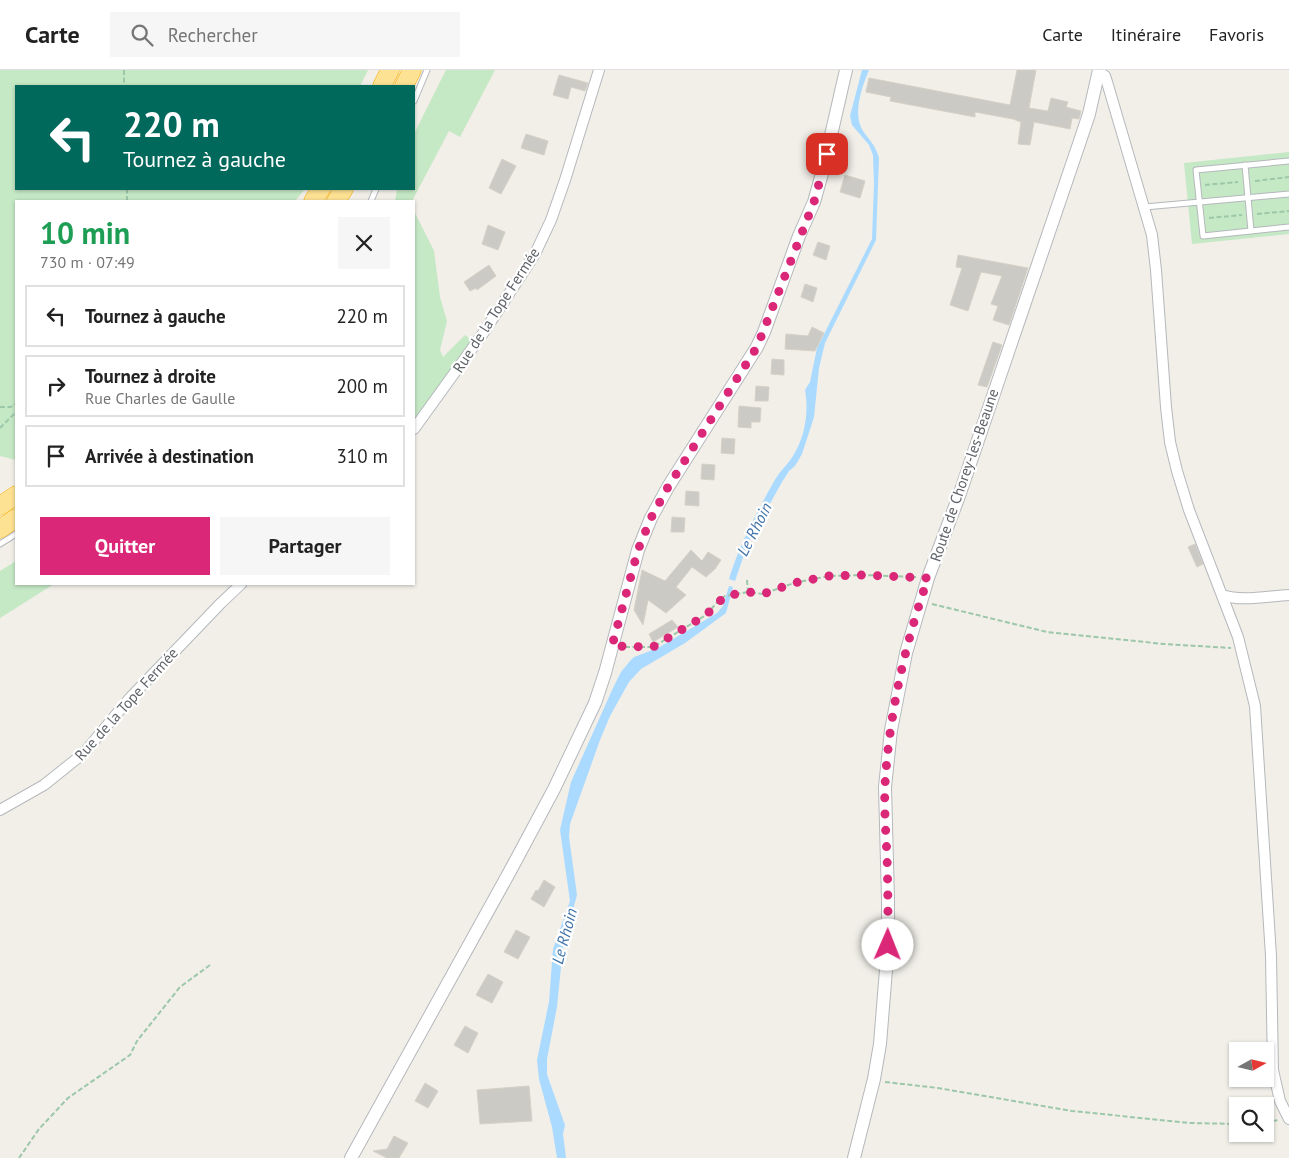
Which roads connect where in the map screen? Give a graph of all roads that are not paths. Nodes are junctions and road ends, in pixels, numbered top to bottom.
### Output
1 (390, 70) edge
2 (412, 70) edge
3 (427, 70) edge
4 (599, 70) edge
5 (846, 70) edge
6 (1099, 71) edge
7 (382, 85) edge
8 (404, 85) edge
9 (415, 99) edge
10 (1289, 161) edge
11 (1245, 165) junction
12 (1289, 194) edge
13 (1248, 198) junction
14 (1200, 202) junction
15 (1145, 207) junction
16 (1289, 228) edge
17 (1251, 231) junction
18 (415, 427) edge
19 (15, 496) edge
20 (0, 506) edge
21 (15, 519) edge
22 (0, 528) edge
23 (15, 535) edge
24 (0, 544) edge
25 (240, 585) edge
26 (1222, 595) junction
27 (1289, 595) edge
28 (0, 810) edge
29 (1289, 1119) edge
30 (351, 1158) edge
31 (854, 1158) edge

1 - 7 highway
2 - 8 highway
3 - 9 lane
4 - 18 street, Rue de la Tope Fermée
5 - 30 street
6 - 15 street
6 - 31 street, Route de Chorey-les-Beaune
10 - 11 lane
11 - 13 lane
11 - 14 lane
12 - 13 lane
13 - 14 lane
13 - 17 lane
14 - 15 lane
14 - 17 lane
15 - 26 street
16 - 17 lane
19 - 20 highway
21 - 22 highway
23 - 24 lane
25 - 28 street, Rue de la Tope Fermée
26 - 27 street
26 - 29 street

